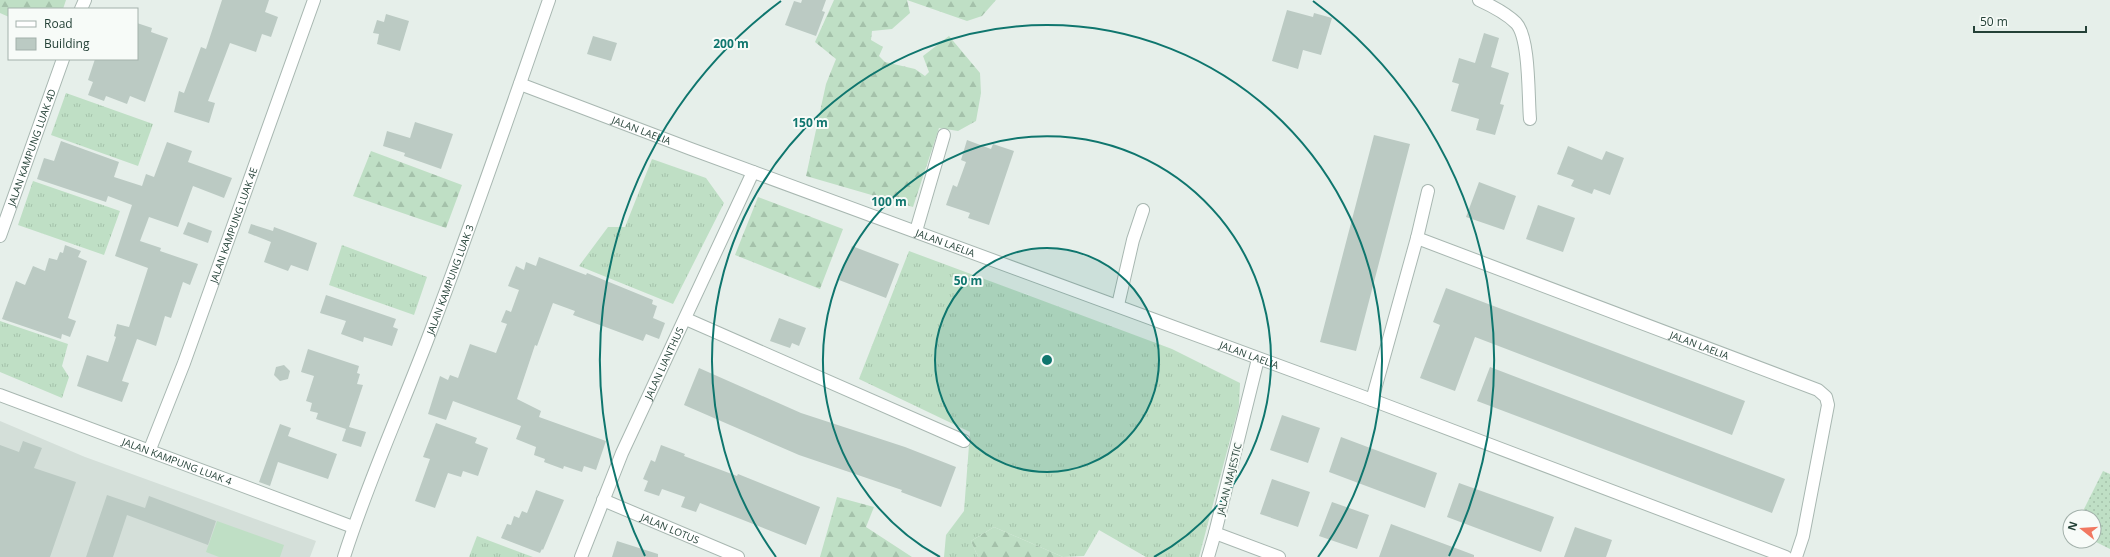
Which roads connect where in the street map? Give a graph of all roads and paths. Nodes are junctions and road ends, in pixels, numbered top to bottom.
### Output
1 (314, 0) edge
2 (548, 0) edge
3 (1480, 0) edge
4 (64, 60) edge
5 (520, 84) junction
6 (1530, 119) dead end
7 (944, 135) dead end
8 (753, 172) junction
9 (1428, 191) dead end
10 (1144, 210) dead end
11 (916, 231) junction
12 (0, 236) edge
13 (1418, 238) junction
14 (1118, 305) junction
15 (686, 319) junction
16 (1258, 359) junction
17 (0, 395) edge
18 (1372, 400) junction
19 (964, 441) dead end
20 (150, 449) junction
21 (603, 500) junction
22 (354, 527) junction
23 (1215, 533) junction
24 (344, 557) edge
25 (582, 557) edge
26 (738, 557) edge
27 (1208, 557) edge
28 (1279, 557) edge
29 (1786, 557) edge
30 (1796, 557) edge

1 - 20 street, JALAN KAMPUNG LUAK 4E
2 - 5 street, JALAN KAMPUNG LUAK 3
3 - 6 street
4 - 12 street, JALAN KAMPUNG LUAK 4D
5 - 8 street, JALAN LAELIA
5 - 22 street, JALAN KAMPUNG LUAK 3
7 - 11 street
8 - 11 street, JALAN LAELIA
8 - 15 street, JALAN LIANTHUS
9 - 13 street
10 - 14 street
11 - 14 street, JALAN LAELIA
13 - 18 street
13 - 30 street, JALAN LAELIA
14 - 16 street, JALAN LAELIA
15 - 19 street
15 - 21 street, JALAN LIANTHUS
16 - 18 street, JALAN LAELIA
16 - 23 street, JALAN MAJESTIC
17 - 20 street, JALAN KAMPUNG LUAK 4
18 - 29 street, JALAN LAELIA
20 - 22 street, JALAN KAMPUNG LUAK 4
21 - 25 street, JALAN LIANTHUS
21 - 26 street, JALAN LOTUS
22 - 24 street, JALAN KAMPUNG LUAK 3
23 - 27 street, JALAN MAJESTIC
23 - 28 street

